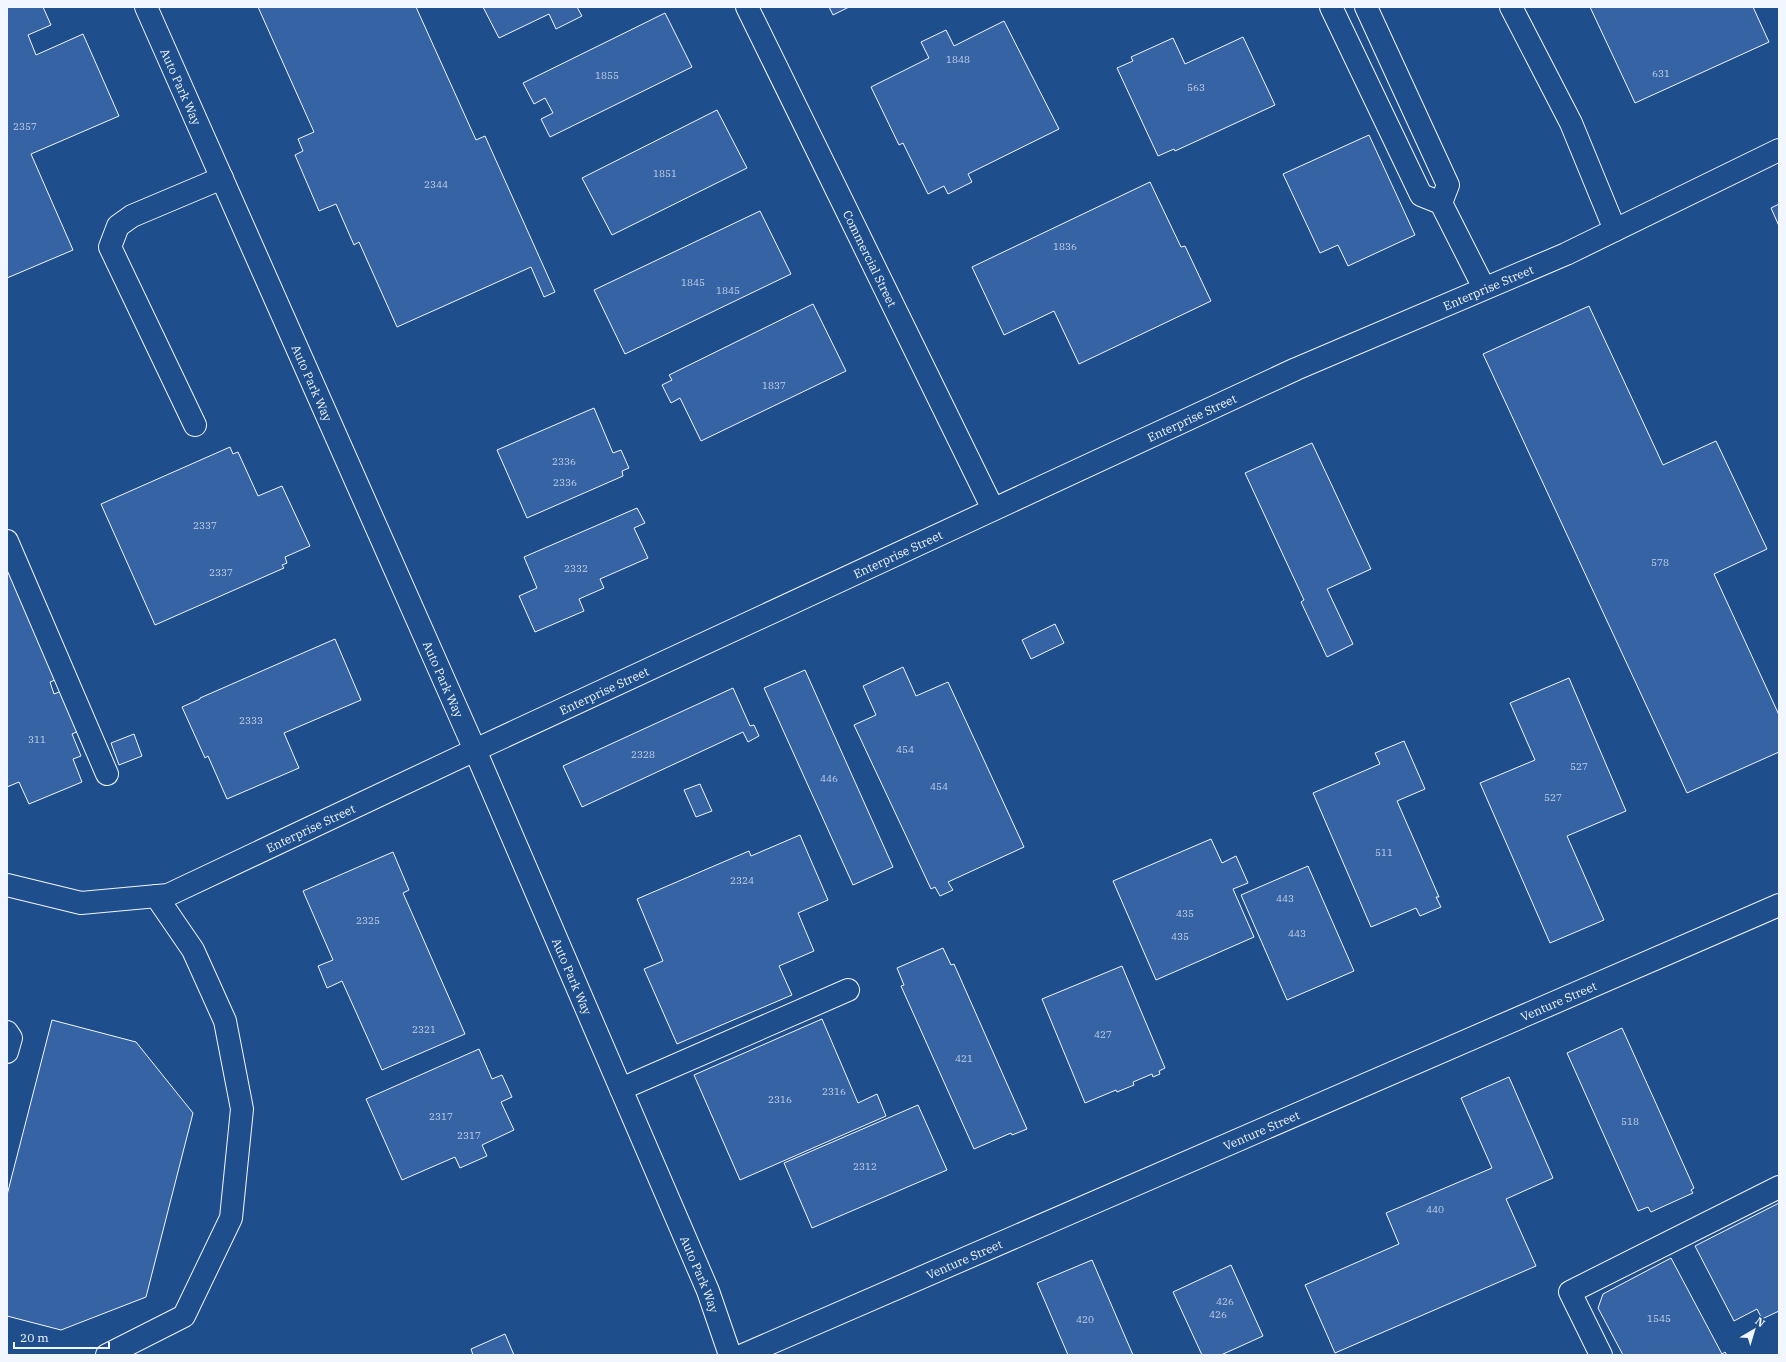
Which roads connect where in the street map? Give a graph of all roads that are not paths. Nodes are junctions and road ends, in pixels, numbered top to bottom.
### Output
1 (146, 7) edge
2 (747, 7) edge
3 (1331, 7) edge
4 (1366, 7) edge
5 (1511, 7) edge
6 (1401, 81) junction
7 (1373, 95) junction
8 (1779, 150) edge
9 (222, 178) junction
10 (1440, 203) junction
11 (1615, 230) junction
12 (1484, 288) junction
13 (195, 425) dead end
14 (993, 510) junction
15 (7, 541) edge
16 (475, 750) junction
17 (106, 774) dead end
18 (7, 885) edge
19 (156, 896) junction
20 (1779, 905) edge
21 (848, 990) dead end
22 (7, 1032) edge
23 (7, 1052) edge
24 (621, 1089) junction
25 (1779, 1186) edge
26 (107, 1355) edge
27 (730, 1355) edge
28 (743, 1355) edge
29 (1601, 1355) edge

1 - 9 street, Auto Park Way
2 - 14 street, Commercial Street
3 - 7 street
4 - 6 street
5 - 11 street
6 - 7 street
6 - 10 street
7 - 10 street
8 - 11 street, Enterprise Street
9 - 13 street
9 - 16 street, Auto Park Way
10 - 12 street
11 - 12 street, Enterprise Street
12 - 14 street, Enterprise Street
14 - 16 street, Enterprise Street
15 - 17 street
16 - 19 street, Enterprise Street
16 - 24 street, Auto Park Way
18 - 19 street, Enterprise Street
19 - 26 street
20 - 28 street, Venture Street
21 - 24 street
22 - 23 street
24 - 27 street, Auto Park Way
25 - 29 street

